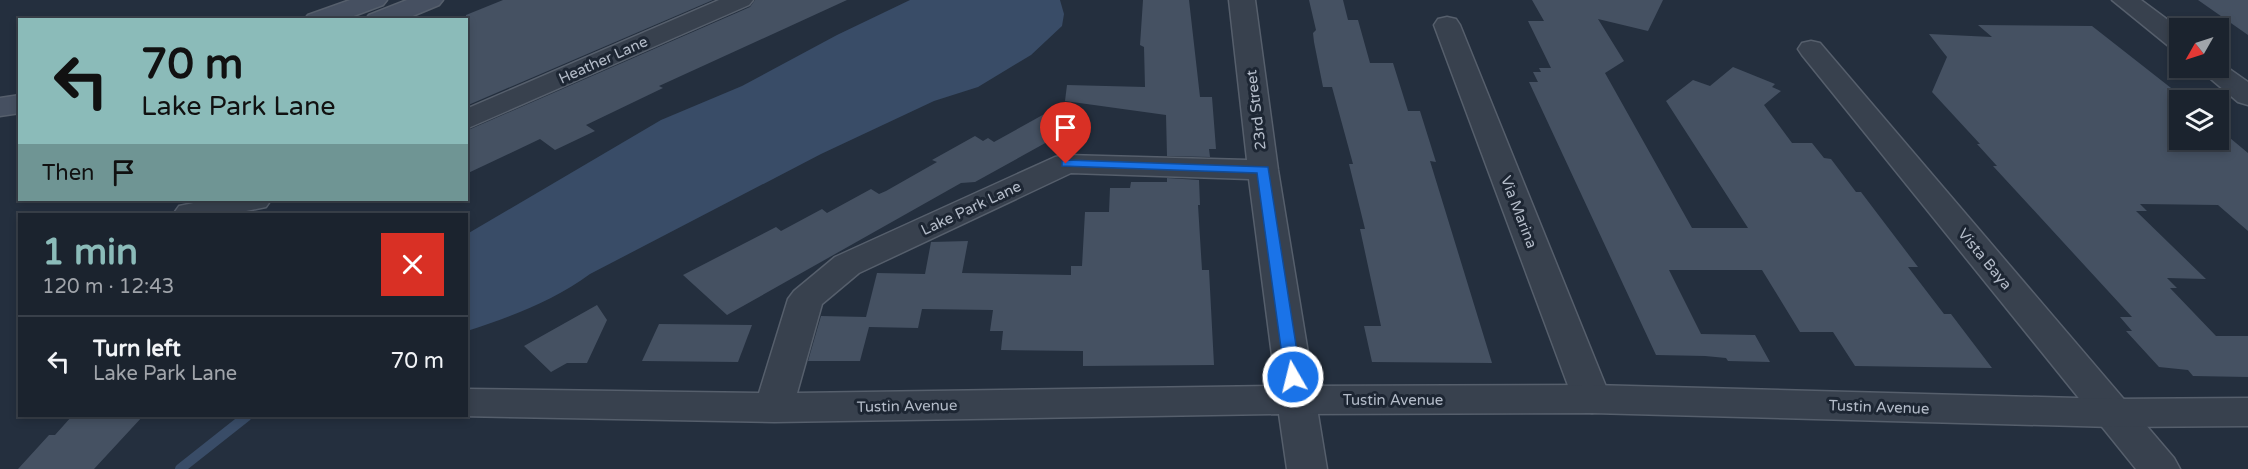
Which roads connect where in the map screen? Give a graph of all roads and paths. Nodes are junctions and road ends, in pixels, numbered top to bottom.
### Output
1 (374, 0) edge
2 (430, 0) edge
3 (740, 0) edge
4 (1242, 0) edge
5 (2125, 0) edge
6 (323, 18) edge
7 (383, 18) edge
8 (1447, 25) dead end
9 (2169, 34) edge
10 (1811, 49) dead end
11 (2225, 78) edge
12 (18, 82) edge
13 (0, 84) edge
14 (2248, 96) edge
15 (18, 104) edge
16 (0, 107) edge
17 (468, 119) edge
18 (1263, 170) junction
19 (250, 201) edge
20 (190, 213) dead end
21 (1592, 399) junction
22 (1297, 400) junction
23 (468, 403) edge
24 (774, 408) junction
25 (2248, 412) edge
26 (2113, 413) junction
27 (1307, 469) edge
28 (2160, 469) edge

1 - 6 main road
2 - 7 main road
3 - 17 street, Heather Lane
4 - 18 street, 23rd Street
5 - 9 street
8 - 21 street, Via Marina
10 - 26 street, Vista Baya
11 - 14 street
12 - 13 main road
15 - 16 main road
18 - 22 street, 23rd Street
18 - 24 street, Lake Park Lane
19 - 20 street
21 - 22 street, Tustin Avenue
21 - 26 street, Tustin Avenue
22 - 24 street, Tustin Avenue
22 - 27 street, 23rd Street
23 - 24 street, Tustin Avenue
25 - 26 street, Tustin Avenue
26 - 28 street, Vista Baya

